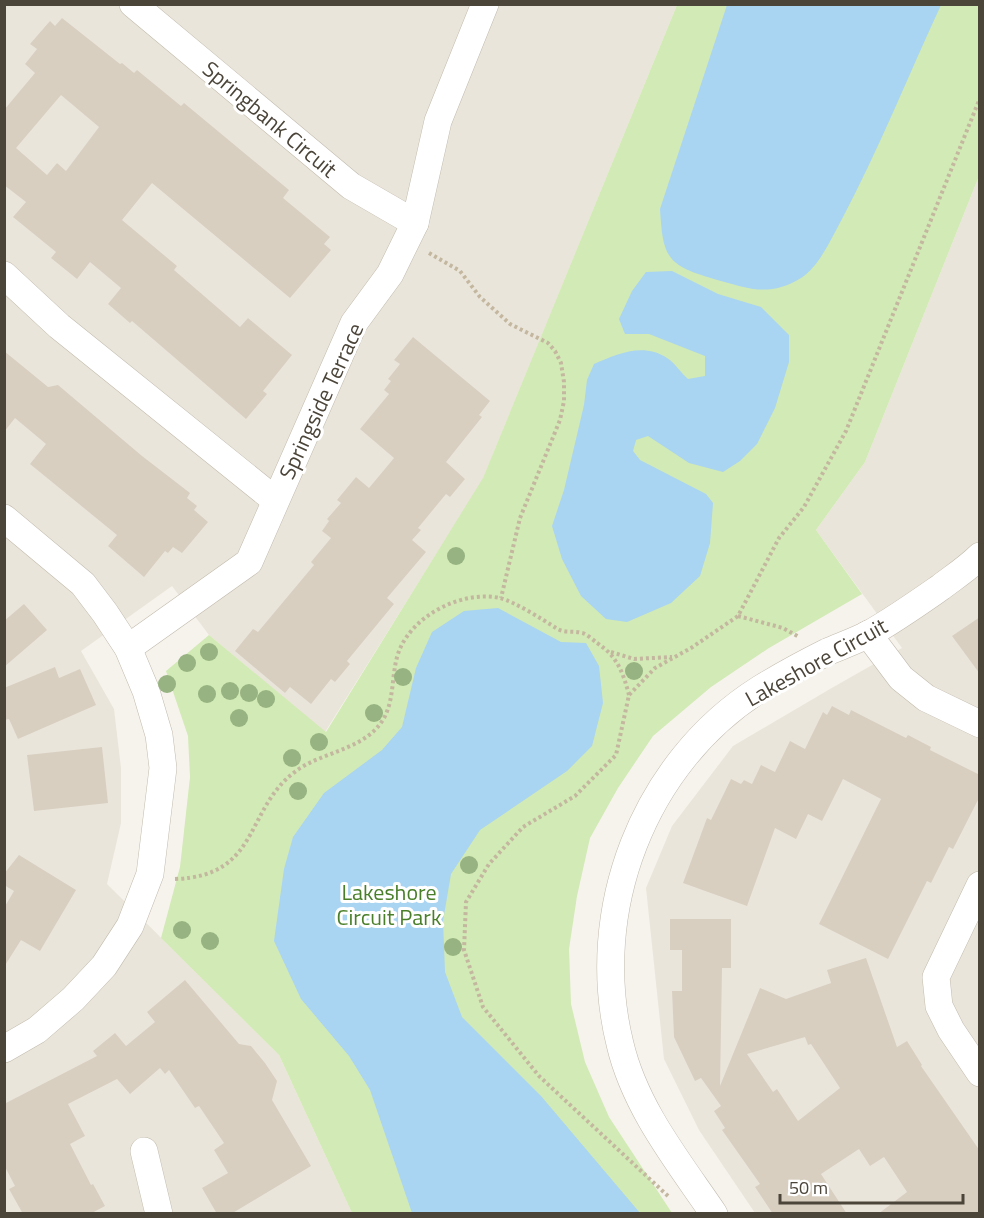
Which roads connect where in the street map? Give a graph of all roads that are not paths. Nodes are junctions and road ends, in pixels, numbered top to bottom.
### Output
1 (133, 4) edge
2 (485, 4) edge
3 (410, 232) junction
4 (4, 274) edge
5 (275, 500) junction
6 (4, 518) edge
7 (980, 556) edge
8 (868, 634) junction
9 (128, 648) junction
10 (980, 724) edge
11 (980, 885) edge
12 (4, 1049) edge
13 (980, 1073) edge
14 (144, 1151) dead end
15 (159, 1214) edge
16 (714, 1214) edge

1 - 3 street, Springbank Circuit
2 - 3 street, Springside Terrace
3 - 5 street, Springside Terrace
4 - 5 street
5 - 9 street, Springside Terrace
6 - 9 street
7 - 8 street, Lakeshore Circuit
8 - 10 street
8 - 16 street, Lakeshore Circuit
9 - 12 street
11 - 13 street
14 - 15 street

